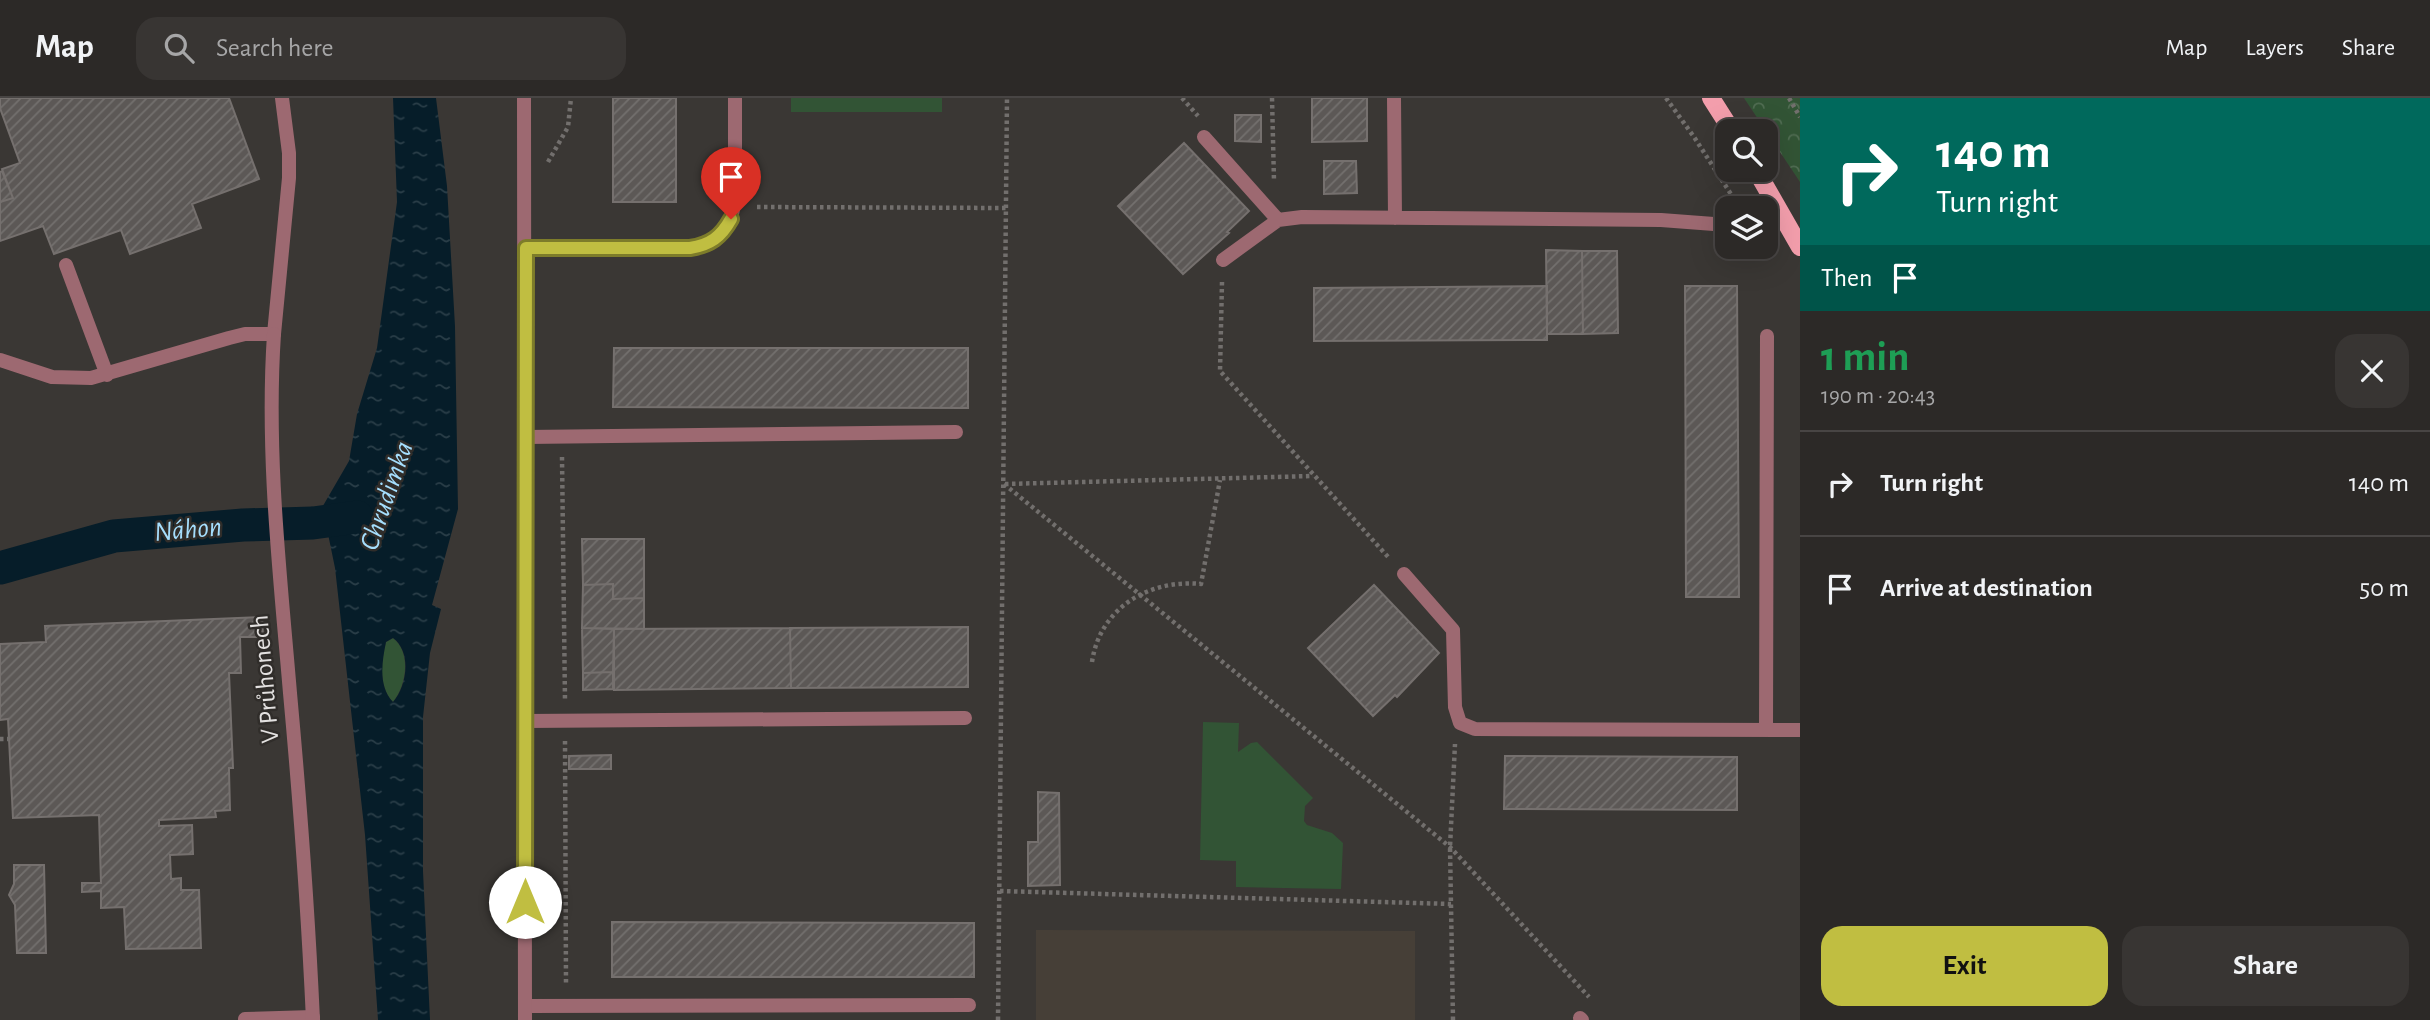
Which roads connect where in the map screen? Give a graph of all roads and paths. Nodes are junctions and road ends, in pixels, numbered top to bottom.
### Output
1 (282, 98) edge
2 (524, 98) edge
3 (571, 98) edge
4 (735, 98) edge
5 (1007, 98) edge
6 (1272, 98) edge
7 (1394, 98) edge
8 (1667, 98) edge
9 (1711, 98) edge
10 (1789, 98) edge
11 (1800, 117) edge
12 (1724, 119) edge
13 (1204, 137) dead end
14 (544, 169) dead end
15 (1763, 182) edge
16 (1732, 196) edge
17 (735, 207) junction
18 (1007, 208) junction
19 (1783, 215) junction
20 (1778, 217) edge
21 (1395, 218) junction
22 (1278, 220) junction
23 (1715, 224) edge
24 (1800, 247) edge
25 (526, 248) junction
26 (1223, 260) joint
27 (66, 265) dead end
28 (274, 334) junction
29 (1767, 336) dead end
30 (0, 360) edge
31 (107, 375) junction
32 (956, 432) dead end
33 (526, 436) junction
34 (562, 437) junction
35 (1313, 476) junction
36 (1220, 480) junction
37 (1004, 484) junction
38 (1404, 574) joint
39 (1138, 594) junction
40 (1092, 662) dead end
41 (965, 718) dead end
42 (526, 720) junction
43 (565, 720) junction
44 (1460, 723) junction
45 (1766, 730) junction
46 (1800, 730) edge
47 (9, 738) dead end
48 (0, 739) edge
49 (1450, 847) junction
50 (1000, 891) junction
51 (1451, 904) junction
52 (566, 1005) junction
53 (970, 1005) dead end
54 (1598, 1007) dead end
55 (525, 1013) edge
56 (245, 1019) edge
57 (313, 1019) edge
58 (999, 1020) edge
59 (1453, 1020) edge

1 - 28 street, V Průhonech
2 - 25 street
3 - 14 path
4 - 17 street
5 - 18 path
6 - 22 path
7 - 21 street
8 - 16 path
9 - 12 main road
10 - 11 path
13 - 22 street
15 - 19 main road
17 - 18 path
17 - 25 street
18 - 37 path
19 - 20 street
19 - 24 main road
21 - 22 street
21 - 23 street
22 - 26 street
25 - 33 street
26 - 35 path
27 - 31 street
28 - 31 street
28 - 57 street, V Průhonech
29 - 45 street
30 - 31 street
32 - 34 street
33 - 34 street
33 - 42 street
34 - 43 path
35 - 36 path
35 - 38 path
36 - 37 path
36 - 39 path
37 - 39 path
37 - 50 path
38 - 44 street
39 - 40 path
39 - 49 path
41 - 43 street
42 - 43 street
42 - 55 street
43 - 52 path
44 - 45 street
44 - 49 path
45 - 46 street
47 - 48 path
49 - 51 path
49 - 54 path
50 - 51 path
50 - 58 path
51 - 59 path
52 - 53 street
52 - 55 street
56 - 57 street

